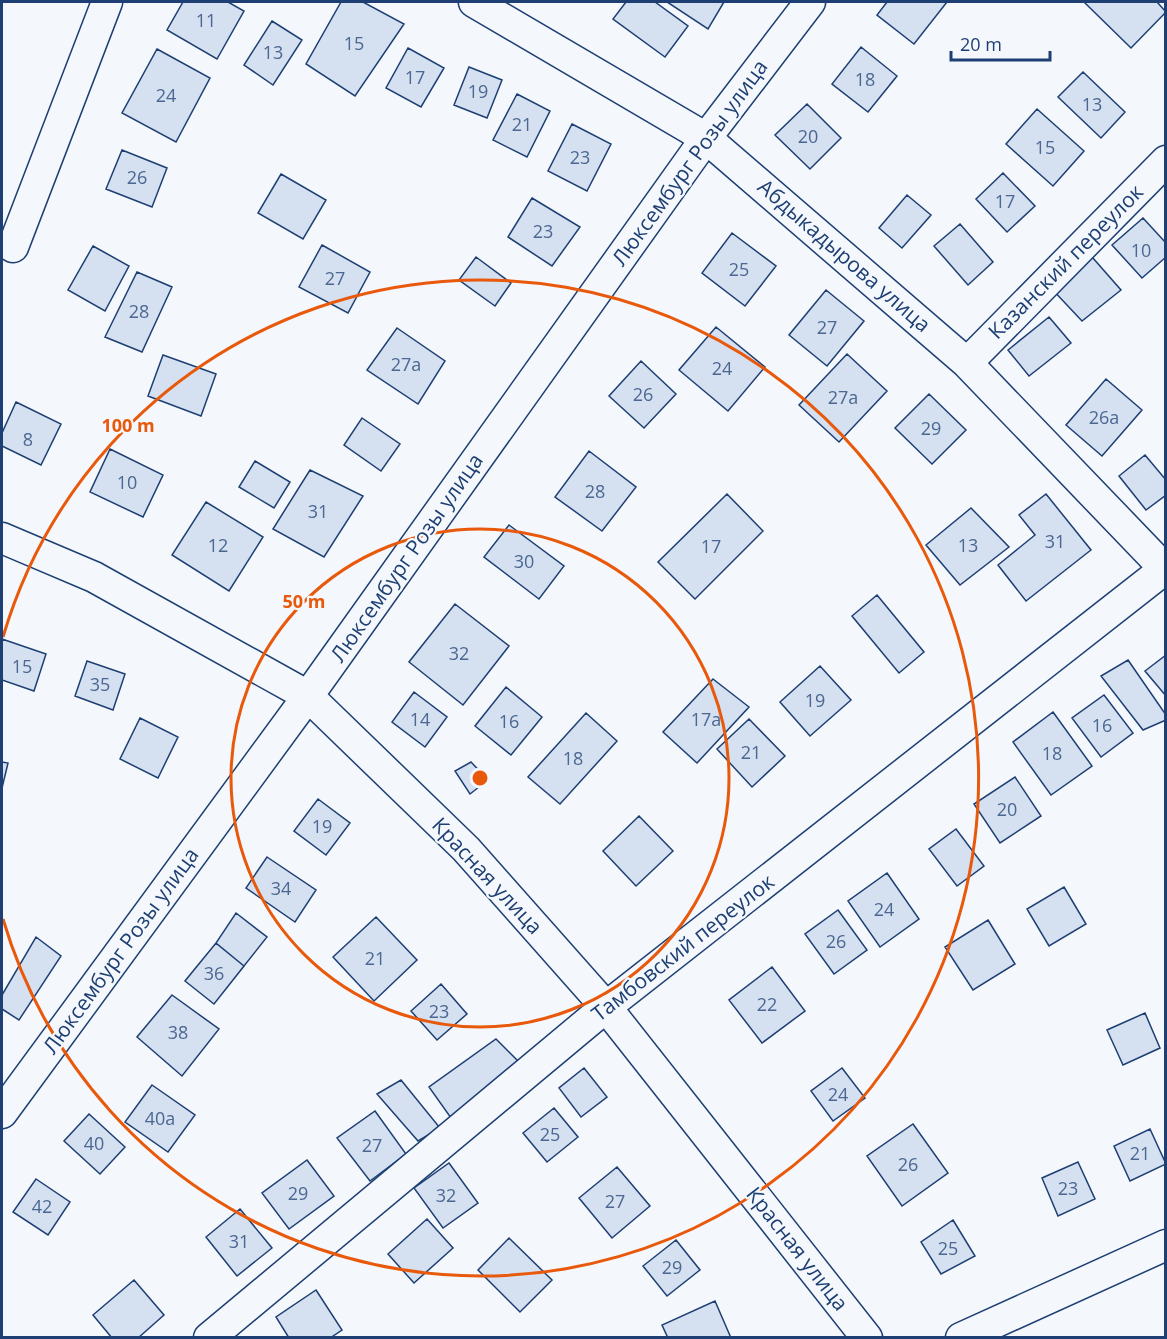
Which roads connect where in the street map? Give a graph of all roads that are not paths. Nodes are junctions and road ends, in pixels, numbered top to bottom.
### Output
1 (107, 2) edge
2 (474, 2) edge
3 (810, 2) edge
4 (706, 138) junction
5 (1166, 161) edge
6 (13, 247) dead end
7 (967, 363) junction
8 (2, 538) edge
9 (1165, 569) edge
10 (308, 696) junction
11 (606, 1007) junction
12 (2, 1113) edge
13 (1166, 1245) edge
14 (209, 1338) edge
15 (867, 1338) edge
16 (962, 1338) edge

1 - 6 street
2 - 4 street, Абдыкадырова улица
3 - 4 street, Люксембург Розы улица
4 - 7 street, Абдыкадырова улица
4 - 10 street, Люксембург Розы улица
5 - 7 street, Казанский переулок
7 - 9 street, Абдыкадырова улица
8 - 10 street, Красная улица
9 - 11 street, Тамбовский переулок
10 - 11 street, Красная улица
10 - 12 street, Люксембург Розы улица
11 - 14 street, Тамбовский переулок
11 - 15 street, Красная улица
13 - 16 street

